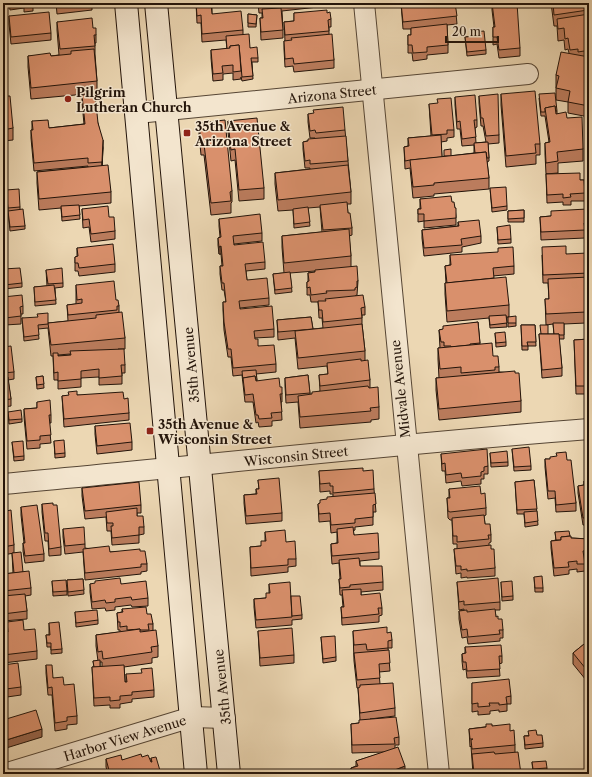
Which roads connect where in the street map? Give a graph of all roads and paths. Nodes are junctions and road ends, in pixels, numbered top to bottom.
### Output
1 (126, 3) edge
2 (156, 3) edge
3 (364, 3) edge
4 (528, 74) dead end
5 (371, 90) junction
6 (167, 110) junction
7 (136, 113) junction
8 (589, 429) edge
9 (406, 444) junction
10 (200, 466) junction
11 (169, 469) junction
12 (3, 484) edge
13 (192, 717) junction
14 (225, 718) junction
15 (4, 774) edge
16 (196, 774) edge
17 (229, 774) edge
18 (439, 774) edge

1 - 7 main road
2 - 6 main road, 35th Avenue
3 - 5 street, Midvale Avenue
4 - 5 street, Arizona Street
5 - 6 street, Arizona Street
5 - 9 street, Midvale Avenue
6 - 7 street, Arizona Street
6 - 10 main road, 35th Avenue
7 - 11 main road
8 - 9 street, Wisconsin Street
9 - 10 street, Wisconsin Street
9 - 18 street, Midvale Avenue
10 - 11 street, Wisconsin Street
10 - 14 main road, 35th Avenue
11 - 12 street, Wisconsin Street
11 - 13 main road
13 - 14 street, Harbor View Avenue
13 - 15 street, Harbor View Avenue
13 - 16 main road
14 - 17 main road, 35th Avenue

